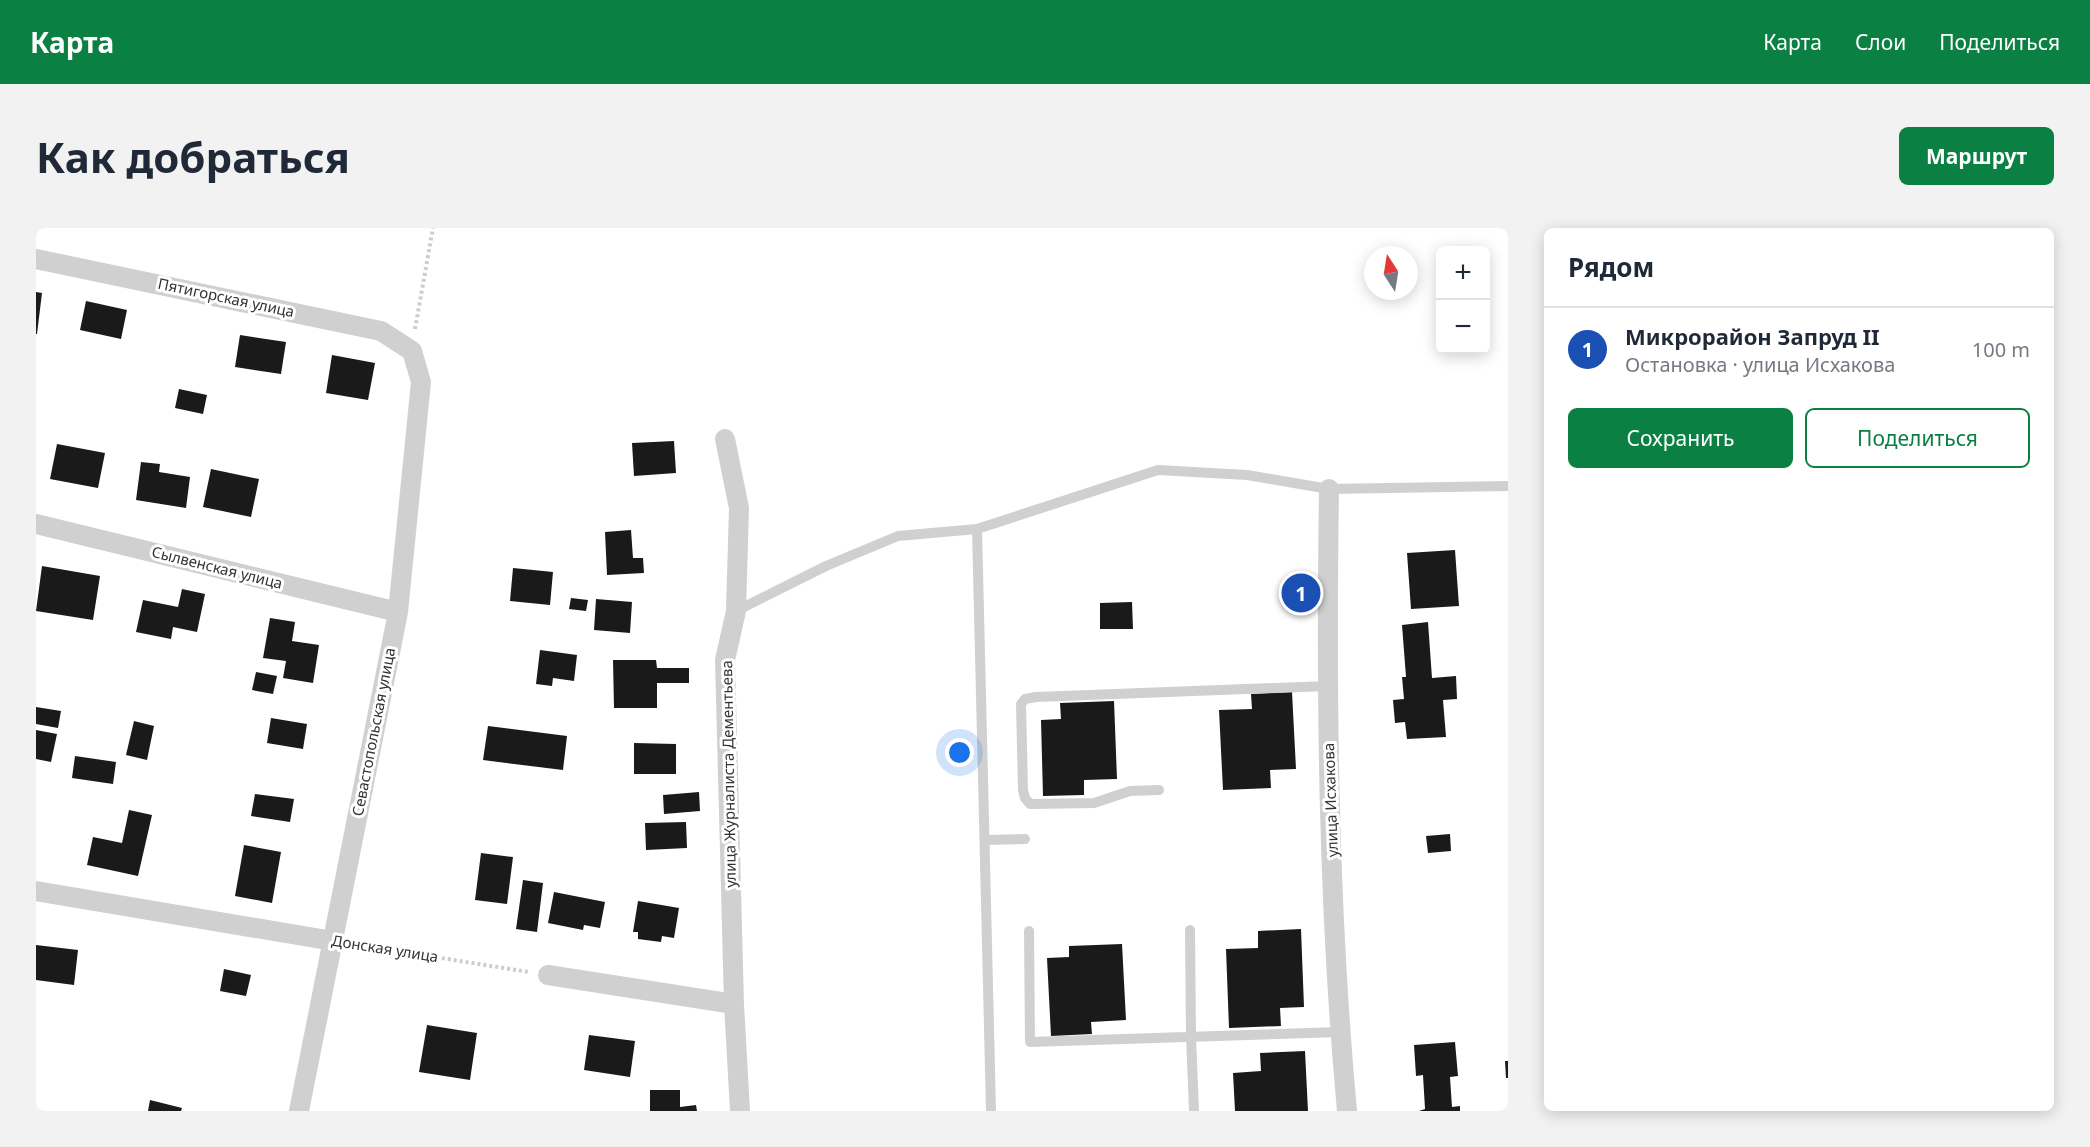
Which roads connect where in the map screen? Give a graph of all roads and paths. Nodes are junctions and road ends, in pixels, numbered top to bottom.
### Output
1 (433, 228) edge
2 (36, 259) edge
3 (412, 351) junction
4 (725, 439) dead end
5 (1508, 486) edge
6 (1329, 489) junction
7 (36, 524) edge
8 (977, 529) junction
9 (736, 611) junction
10 (398, 612) junction
11 (1327, 686) junction
12 (1159, 790) dead end
13 (1025, 839) dead end
14 (985, 840) junction
15 (36, 891) edge
16 (1191, 930) dead end
17 (1029, 931) dead end
18 (333, 941) junction
19 (548, 975) joint
20 (734, 1004) junction
21 (1340, 1032) junction
22 (1191, 1037) junction
23 (299, 1111) edge
24 (741, 1111) edge
25 (991, 1111) edge
26 (1194, 1111) edge
27 (1347, 1111) edge

1 - 3 path
2 - 3 street, Пятигорская улица
3 - 10 street, Севастопольская улица
4 - 9 street, улица Журналиста Дементьева
5 - 6 lane
6 - 8 lane
6 - 11 street, улица Исхакова
7 - 10 street, Сылвенская улица
8 - 9 lane
8 - 14 lane
9 - 20 street, улица Журналиста Дементьева
10 - 18 street, Севастопольская улица
11 - 12 lane
11 - 21 street, улица Исхакова
13 - 14 lane
14 - 25 lane
15 - 18 street, Донская улица
16 - 22 lane
17 - 22 lane
18 - 19 path, Донская улица
18 - 23 street, Севастопольская улица
19 - 20 street
20 - 24 street, улица Журналиста Дементьева
21 - 22 lane
21 - 27 street, улица Исхакова
22 - 26 lane

